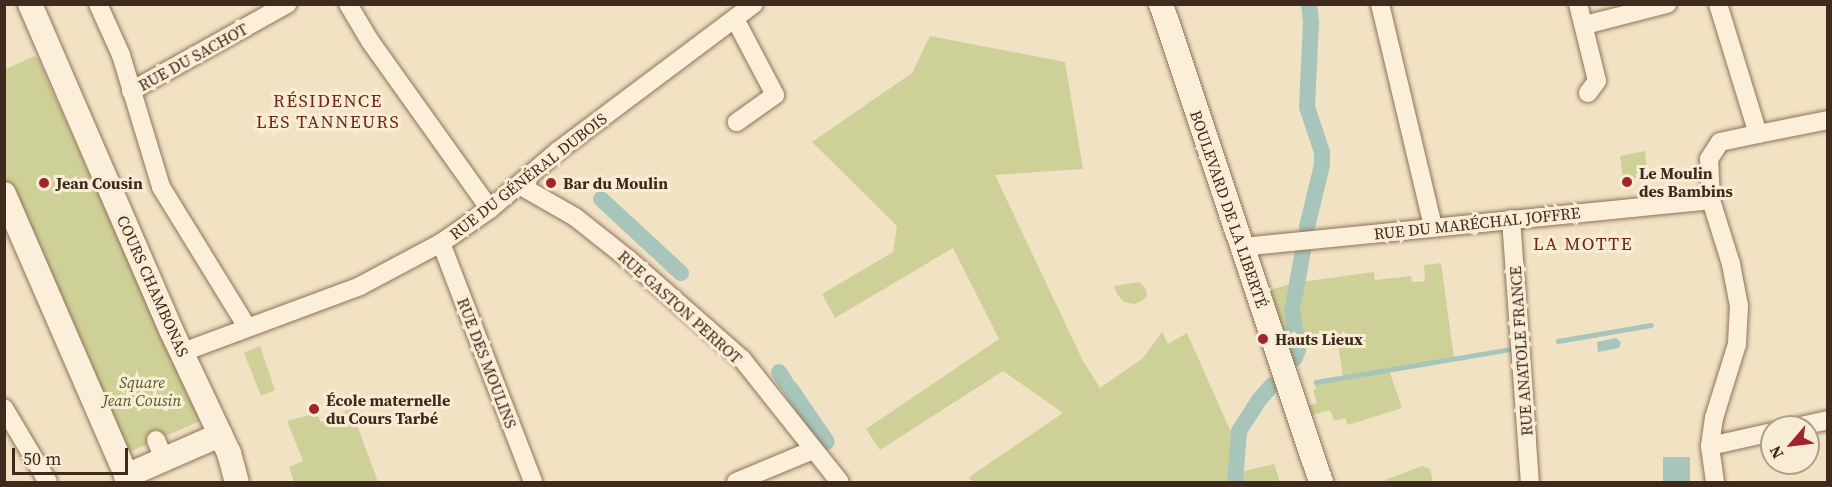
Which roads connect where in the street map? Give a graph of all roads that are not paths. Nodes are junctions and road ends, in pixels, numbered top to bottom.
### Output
1 (30, 4) edge
2 (98, 4) edge
3 (287, 4) edge
4 (348, 4) edge
5 (754, 4) edge
6 (1161, 4) edge
7 (1380, 4) edge
8 (1578, 4) edge
9 (1667, 4) edge
10 (1718, 4) edge
11 (735, 19) junction
12 (1585, 25) junction
13 (131, 91) junction
14 (1588, 93) dead end
15 (1827, 120) edge
16 (737, 122) dead end
17 (1758, 134) junction
18 (519, 185) junction
19 (4, 194) edge
20 (1711, 200) junction
21 (490, 209) junction
22 (1511, 219) junction
23 (1433, 227) junction
24 (441, 243) junction
25 (1242, 246) junction
26 (247, 327) junction
27 (183, 352) junction
28 (4, 408) edge
29 (220, 435) junction
30 (1760, 435) edge
31 (1710, 447) junction
32 (813, 450) junction
33 (123, 480) edge
34 (48, 483) edge
35 (237, 483) edge
36 (533, 483) edge
37 (736, 483) edge
38 (840, 483) edge
39 (1321, 483) edge
40 (1530, 483) edge
41 (1715, 483) edge

1 - 27 main road, COURS CHAMBONAS
2 - 13 street
3 - 13 street, RUE DU SACHOT
4 - 21 street
5 - 11 street, RUE DU GÉNÉRAL DUBOIS
6 - 25 main road, BOULEVARD DE LA LIBERTÉ
7 - 23 street
8 - 12 street
9 - 12 street
10 - 17 street
11 - 16 street
11 - 18 street, RUE DU GÉNÉRAL DUBOIS
12 - 14 street
13 - 26 street
15 - 17 street
17 - 20 street
18 - 21 street, RUE DU GÉNÉRAL DUBOIS
18 - 32 street, RUE GASTON PERROT
19 - 33 main road
20 - 22 street, RUE DU MARÉCHAL JOFFRE
20 - 31 street
21 - 24 street, RUE DU GÉNÉRAL DUBOIS
22 - 23 street, RUE DU MARÉCHAL JOFFRE
22 - 40 street, RUE ANATOLE FRANCE
23 - 25 street, RUE DU MARÉCHAL JOFFRE
24 - 26 street, RUE DU GÉNÉRAL DUBOIS
24 - 36 street, RUE DES MOULINS
25 - 39 main road, BOULEVARD DE LA LIBERTÉ
26 - 27 street, RUE DU GÉNÉRAL DUBOIS
27 - 29 main road, COURS CHAMBONAS
28 - 34 street
29 - 33 main road
29 - 35 main road, COURS CHAMBONAS
30 - 31 street
31 - 41 street
32 - 37 street
32 - 38 street, RUE GASTON PERROT

